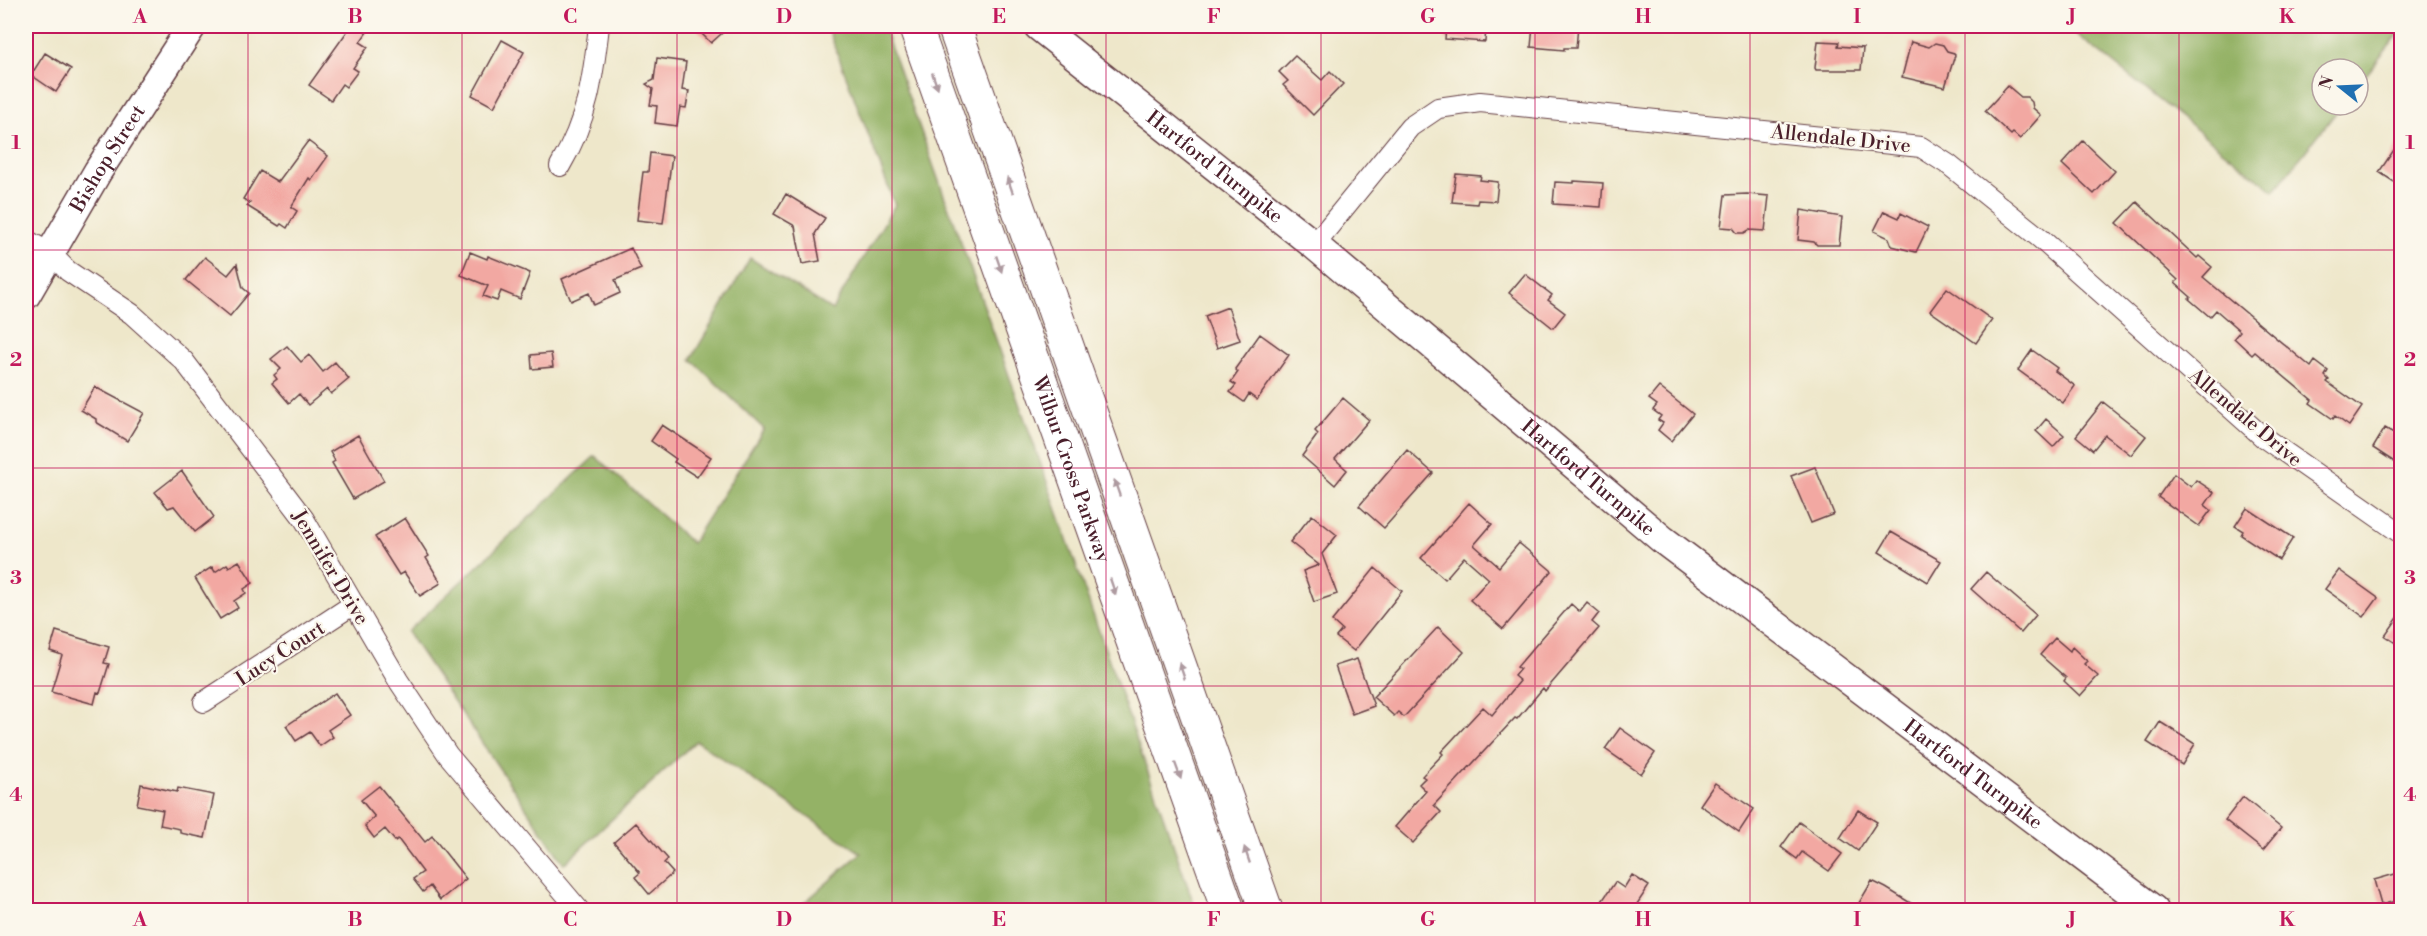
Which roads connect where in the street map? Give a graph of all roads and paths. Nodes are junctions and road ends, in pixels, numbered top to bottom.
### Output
1 (192, 26) edge
2 (598, 26) edge
3 (915, 26) edge
4 (954, 26) edge
5 (1038, 26) edge
6 (560, 166) dead end
7 (26, 240) edge
8 (1314, 245) junction
9 (50, 253) junction
10 (26, 295) edge
11 (2402, 534) edge
12 (354, 604) junction
13 (204, 702) dead end
14 (579, 910) edge
15 (1227, 910) edge
16 (1266, 910) edge
17 (2154, 910) edge

1 - 9 main road, Bishop Street
2 - 6 street
3 -> 15 highway, Wilbur Cross Parkway
16 -> 4 highway, Wilbur Cross Parkway
5 - 8 main road, Hartford Turnpike
7 - 9 street, Jennifer Drive
8 - 11 street, Allendale Drive
8 - 17 main road, Hartford Turnpike
9 - 10 main road, Bishop Street
9 - 12 street, Jennifer Drive
12 - 13 street, Lucy Court
12 - 14 street, Jennifer Drive

